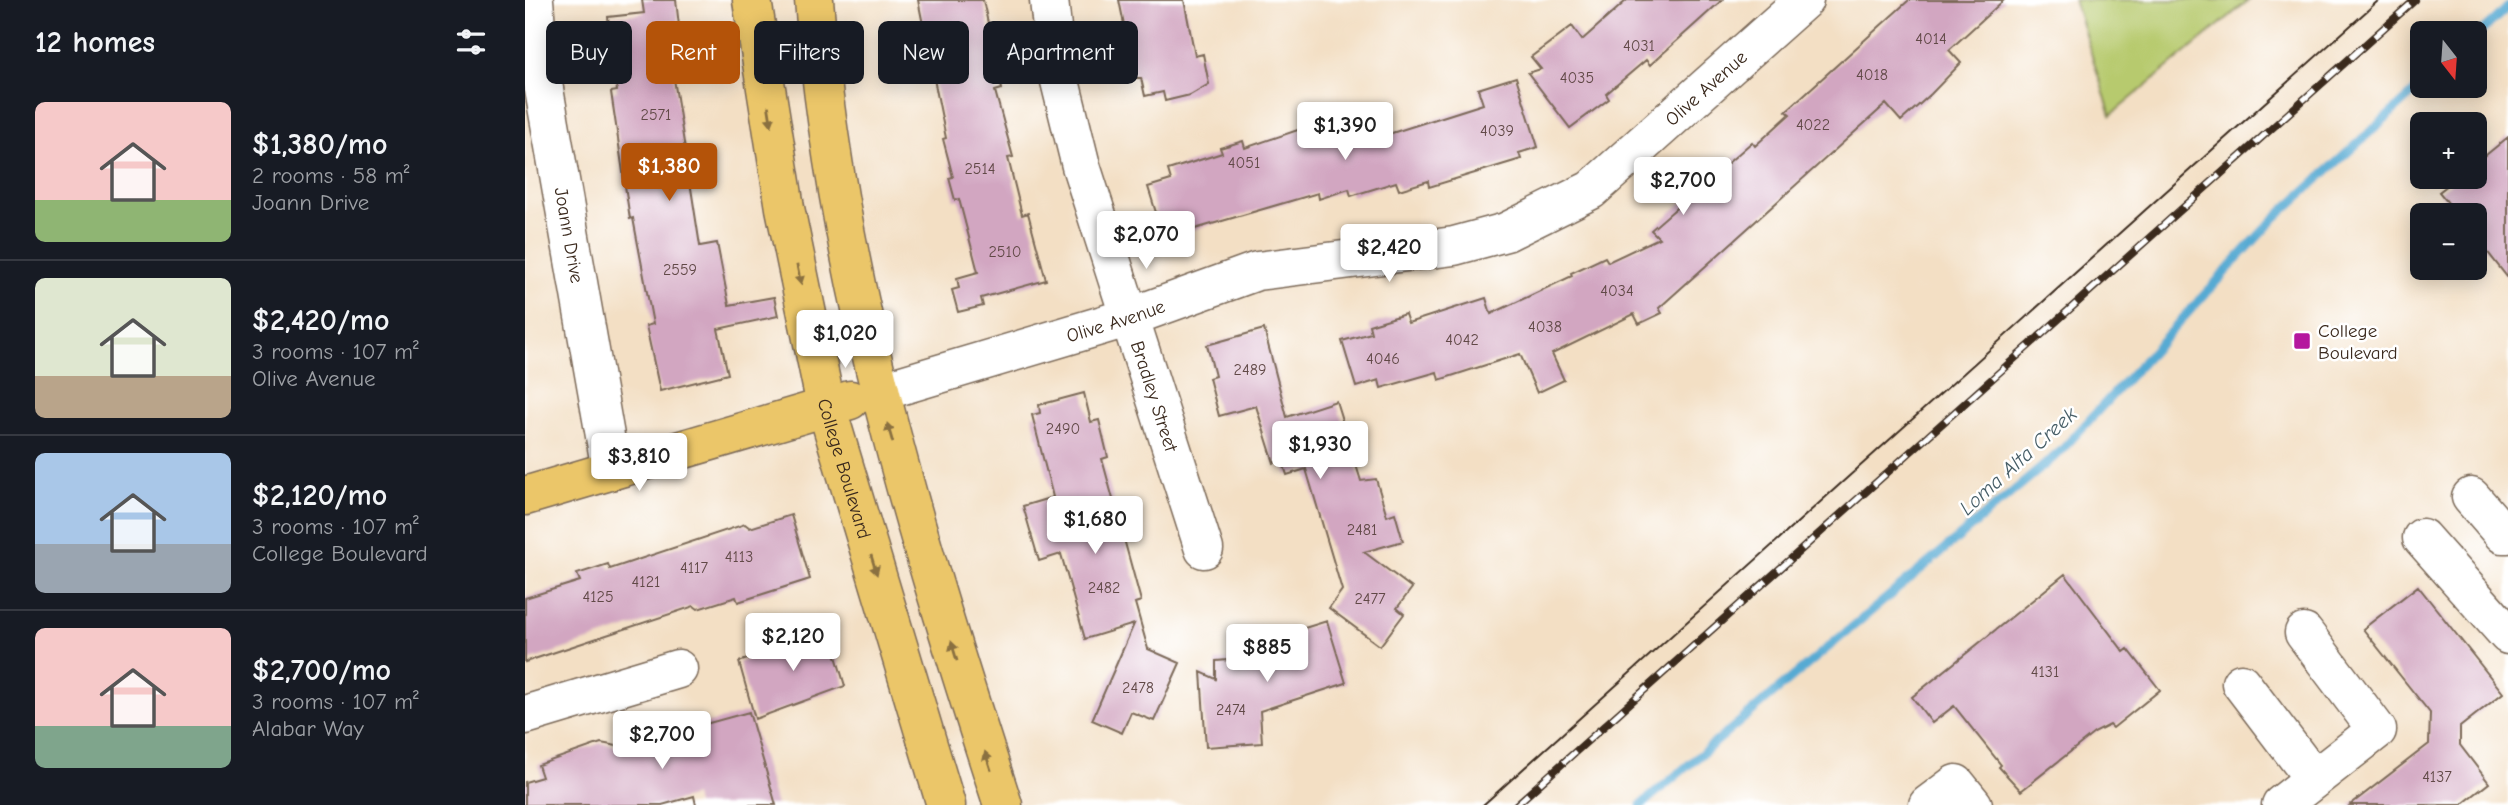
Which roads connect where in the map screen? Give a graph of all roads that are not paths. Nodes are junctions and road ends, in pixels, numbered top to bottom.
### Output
1 (534, 0) edge
2 (752, 0) edge
3 (814, 0) edge
4 (1049, 0) edge
5 (1804, 0) edge
6 (1130, 317) junction
7 (879, 392) junction
8 (826, 406) junction
9 (611, 470) junction
10 (525, 496) edge
11 (2472, 497) dead end
12 (2508, 534) edge
13 (2422, 538) dead end
14 (1204, 549) dead end
15 (2304, 632) dead end
16 (2508, 635) edge
17 (678, 668) dead end
18 (2241, 683) dead end
19 (525, 715) edge
20 (2314, 779) junction
21 (946, 805) edge
22 (1003, 805) edge
23 (1928, 805) edge
24 (1973, 805) edge
25 (2281, 805) edge

1 - 9 street, Joann Drive
2 -> 8 main road, College Boulevard
3 - 7 main road
4 - 6 street, Bradley Street
5 - 6 street, Olive Avenue
6 - 7 street, Olive Avenue
6 - 14 street, Bradley Street
7 - 8 main road, Olive Avenue
22 -> 7 main road
8 - 9 main road, Olive Avenue
8 -> 21 main road, College Boulevard
9 - 10 main road, Olive Avenue
11 - 12 street
13 - 16 street
15 - 20 street
17 - 19 street
18 - 20 street
20 - 25 street
23 - 24 street

